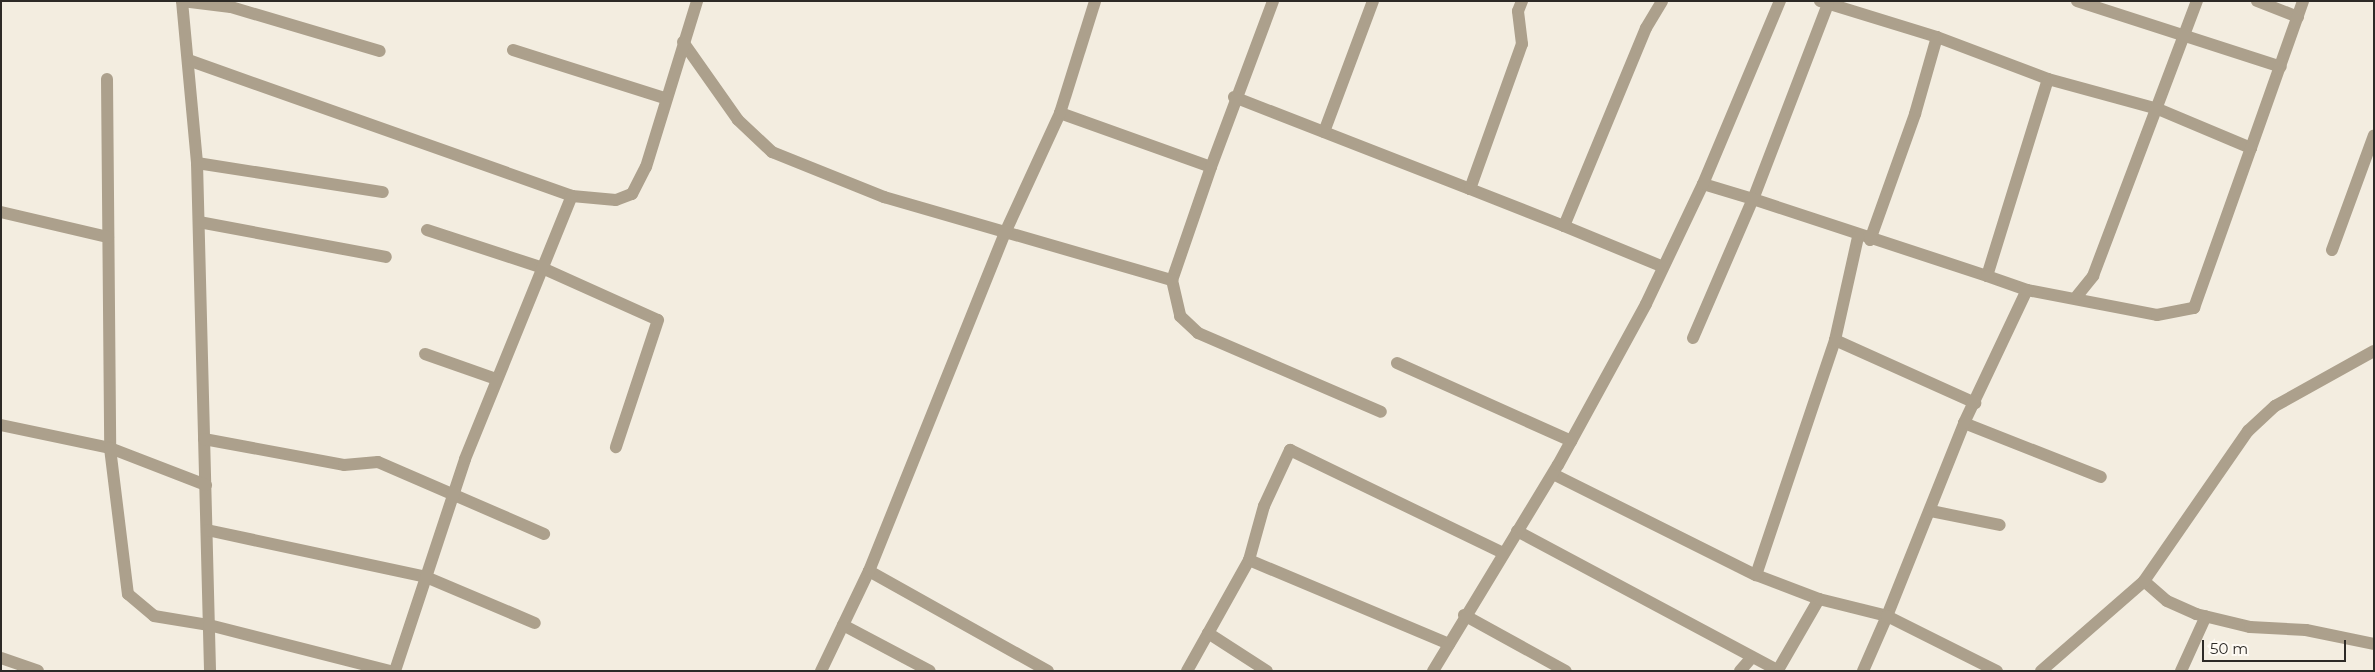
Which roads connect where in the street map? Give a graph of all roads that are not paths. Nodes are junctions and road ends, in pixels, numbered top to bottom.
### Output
1 (182, 1) edge
2 (697, 1) edge
3 (1095, 1) edge
4 (1273, 1) edge
5 (1374, 1) edge
6 (1522, 1) edge
7 (1662, 1) edge
8 (1780, 1) edge
9 (2076, 1) edge
10 (2197, 1) edge
11 (2257, 1) edge
12 (2303, 1) edge
13 (1824, 3) edge
14 (2298, 17) junction
15 (1937, 36) junction
16 (2185, 36) junction
17 (683, 42) junction
18 (513, 50) dead end
19 (380, 51) dead end
20 (191, 61) junction
21 (2281, 66) junction
22 (2048, 79) junction
23 (107, 80) dead end
24 (1234, 97) junction
25 (664, 98) junction
26 (2158, 109) junction
27 (1060, 113) junction
28 (1324, 132) junction
29 (2374, 135) edge
30 (2251, 148) junction
31 (198, 162) junction
32 (1211, 166) junction
33 (1703, 184) junction
34 (1470, 188) junction
35 (384, 192) dead end
36 (572, 196) junction
37 (1753, 199) junction
38 (1, 212) edge
39 (199, 222) junction
40 (1564, 226) junction
41 (427, 230) dead end
42 (1004, 235) junction
43 (108, 237) junction
44 (1864, 239) junction
45 (2332, 250) dead end
46 (386, 258) dead end
47 (1661, 266) junction
48 (540, 267) junction
49 (1987, 276) junction
50 (1172, 280) junction
51 (2027, 290) junction
52 (2077, 296) junction
53 (1693, 338) dead end
54 (1835, 340) junction
55 (2374, 351) edge
56 (425, 354) dead end
57 (1397, 364) dead end
58 (496, 379) junction
59 (1975, 403) junction
60 (1381, 412) dead end
61 (1964, 423) junction
62 (1, 426) edge
63 (204, 439) junction
64 (1571, 441) junction
65 (616, 447) dead end
66 (110, 448) junction
67 (1553, 474) junction
68 (2101, 477) dead end
69 (206, 485) junction
70 (453, 494) junction
71 (1931, 511) junction
72 (2000, 524) dead end
73 (207, 530) junction
74 (1517, 531) junction
75 (544, 534) dead end
76 (1503, 553) junction
77 (1249, 560) junction
78 (869, 571) junction
79 (1756, 576) junction
80 (426, 577) junction
81 (2144, 581) junction
82 (1819, 599) junction
83 (1464, 615) junction
84 (1887, 616) junction
85 (2206, 616) junction
86 (535, 624) dead end
87 (209, 625) junction
88 (843, 625) junction
89 (1208, 633) junction
90 (1449, 644) junction
91 (2374, 644) edge
92 (1752, 657) junction
93 (1, 658) edge
94 (1778, 670) edge
95 (38, 671) edge
96 (210, 671) edge
97 (390, 671) edge
98 (394, 671) edge
99 (821, 671) edge
100 (930, 671) edge
101 (1048, 671) edge
102 (1186, 671) edge
103 (1267, 671) edge
104 (1433, 671) edge
105 (1566, 671) edge
106 (1740, 671) edge
107 (1863, 671) edge
108 (1997, 671) edge
109 (2041, 671) edge
110 (2182, 671) edge

1 - 19 street
1 - 20 street
2 - 17 street
3 - 27 street
4 - 24 street
5 - 28 street
6 - 34 street
7 - 40 street
8 - 33 street
9 - 16 street
10 - 16 street
11 - 14 street
12 - 14 street
13 - 15 street
13 - 37 street
14 - 21 street
15 - 22 street
15 - 44 street
16 - 21 street
16 - 26 street
17 - 25 street
17 - 42 street
18 - 25 street
20 - 31 street
20 - 36 street
21 - 30 street
22 - 26 street
22 - 49 street
23 - 43 street
24 - 28 street
24 - 32 street
25 - 36 street
26 - 30 street
26 - 52 street
27 - 32 street
27 - 42 street
28 - 34 street
29 - 45 street
30 - 52 street
31 - 35 street
31 - 39 street
32 - 50 street
33 - 37 street
33 - 47 street
34 - 40 street
36 - 48 street
37 - 44 street
37 - 53 street
38 - 43 street
39 - 46 street
39 - 63 street
40 - 47 street
41 - 48 street
42 - 50 street
42 - 78 street
43 - 66 street
44 - 49 street
44 - 54 street
47 - 64 street
48 - 58 street
48 - 65 street
49 - 51 street
50 - 60 street
51 - 52 street
51 - 59 street
54 - 59 street
54 - 79 street
55 - 81 street
56 - 58 street
57 - 64 street
58 - 70 street
59 - 61 street
61 - 68 street
61 - 71 street
62 - 66 street
63 - 69 street
63 - 70 street
64 - 67 street
66 - 69 street
66 - 87 street
67 - 74 street
67 - 79 street
69 - 73 street
70 - 75 street
70 - 80 street
71 - 72 street
71 - 84 street
73 - 80 street
73 - 87 street
74 - 76 street
74 - 92 street
76 - 77 street
76 - 83 street
77 - 89 street
77 - 90 street
78 - 88 street
78 - 101 street
79 - 82 street
80 - 86 street
80 - 98 street
81 - 85 street
81 - 109 street
82 - 84 street
82 - 94 street
83 - 90 street
83 - 105 street
84 - 107 street
84 - 108 street
85 - 91 street
85 - 110 street
87 - 96 street
87 - 97 street
88 - 99 street
88 - 100 street
89 - 102 street
89 - 103 street
90 - 104 street
92 - 94 street
92 - 106 street
93 - 95 street

